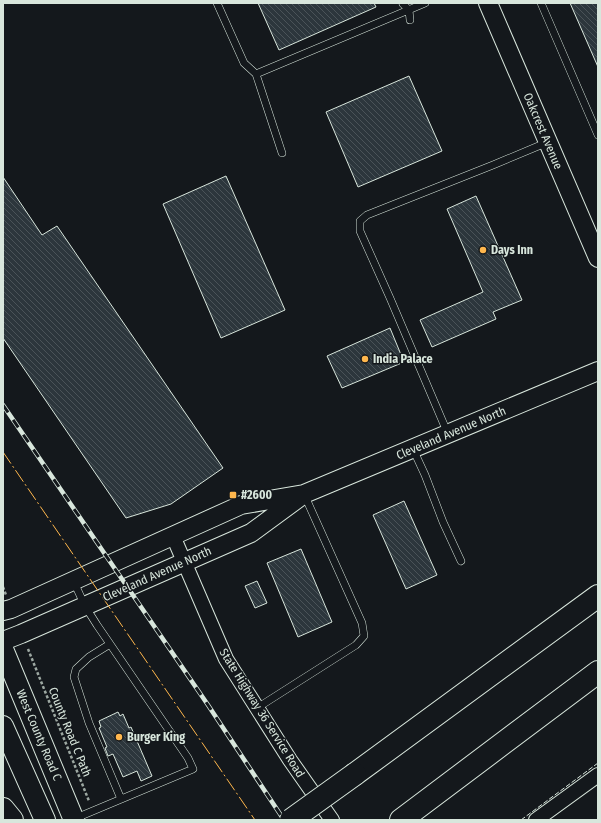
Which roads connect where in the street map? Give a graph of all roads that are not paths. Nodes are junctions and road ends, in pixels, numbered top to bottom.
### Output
1 (217, 3) edge
2 (425, 3) edge
3 (488, 3) edge
4 (541, 3) edge
5 (403, 4) edge
6 (409, 10) junction
7 (410, 20) dead end
8 (256, 74) junction
9 (598, 135) edge
10 (548, 142) junction
11 (282, 153) dead end
12 (598, 258) edge
13 (598, 371) edge
14 (448, 434) junction
15 (413, 448) junction
16 (304, 494) junction
17 (173, 536) junction
18 (461, 561) dead end
19 (184, 562) junction
20 (73, 580) junction
21 (598, 596) edge
22 (85, 606) junction
23 (3, 611) edge
24 (3, 641) edge
25 (110, 644) junction
26 (3, 649) edge
27 (598, 672) edge
28 (257, 708) junction
29 (5, 732) edge
30 (598, 775) edge
31 (121, 799) junction
32 (3, 809) edge
33 (80, 817) edge
34 (12, 820) edge
35 (45, 820) edge
36 (292, 820) edge
37 (332, 820) edge
38 (400, 820) edge
39 (536, 820) edge

1 - 8 lane
2 - 6 lane
3 - 10 street, Oakcrest Avenue
4 - 9 lane
5 - 6 lane
6 - 7 lane
6 - 8 lane
8 - 11 lane
10 - 12 street, Oakcrest Avenue
10 - 14 lane
13 - 14 street, Cleveland Avenue North
14 - 15 street, Cleveland Avenue North
15 - 16 street, Cleveland Avenue North
15 - 18 lane
16 - 17 street, Cleveland Avenue North
16 - 19 street, Cleveland Avenue North
16 - 28 lane
17 - 19 street, State Highway 36 Service Road
17 - 20 street, Cleveland Avenue North
19 - 22 street, Cleveland Avenue North
19 - 28 street, State Highway 36 Service Road
20 - 22 lane
20 - 23 street, Cleveland Avenue North
21 - 36 highway, bridge
22 - 24 street, Cleveland Avenue North
22 - 25 lane
25 - 31 lane
25 - 31 lane
26 - 33 main road, West County Road C
27 - 38 highway
28 - 37 street, State Highway 36 Service Road
29 - 35 main road
30 - 39 street
31 - 33 lane
32 - 34 highway

